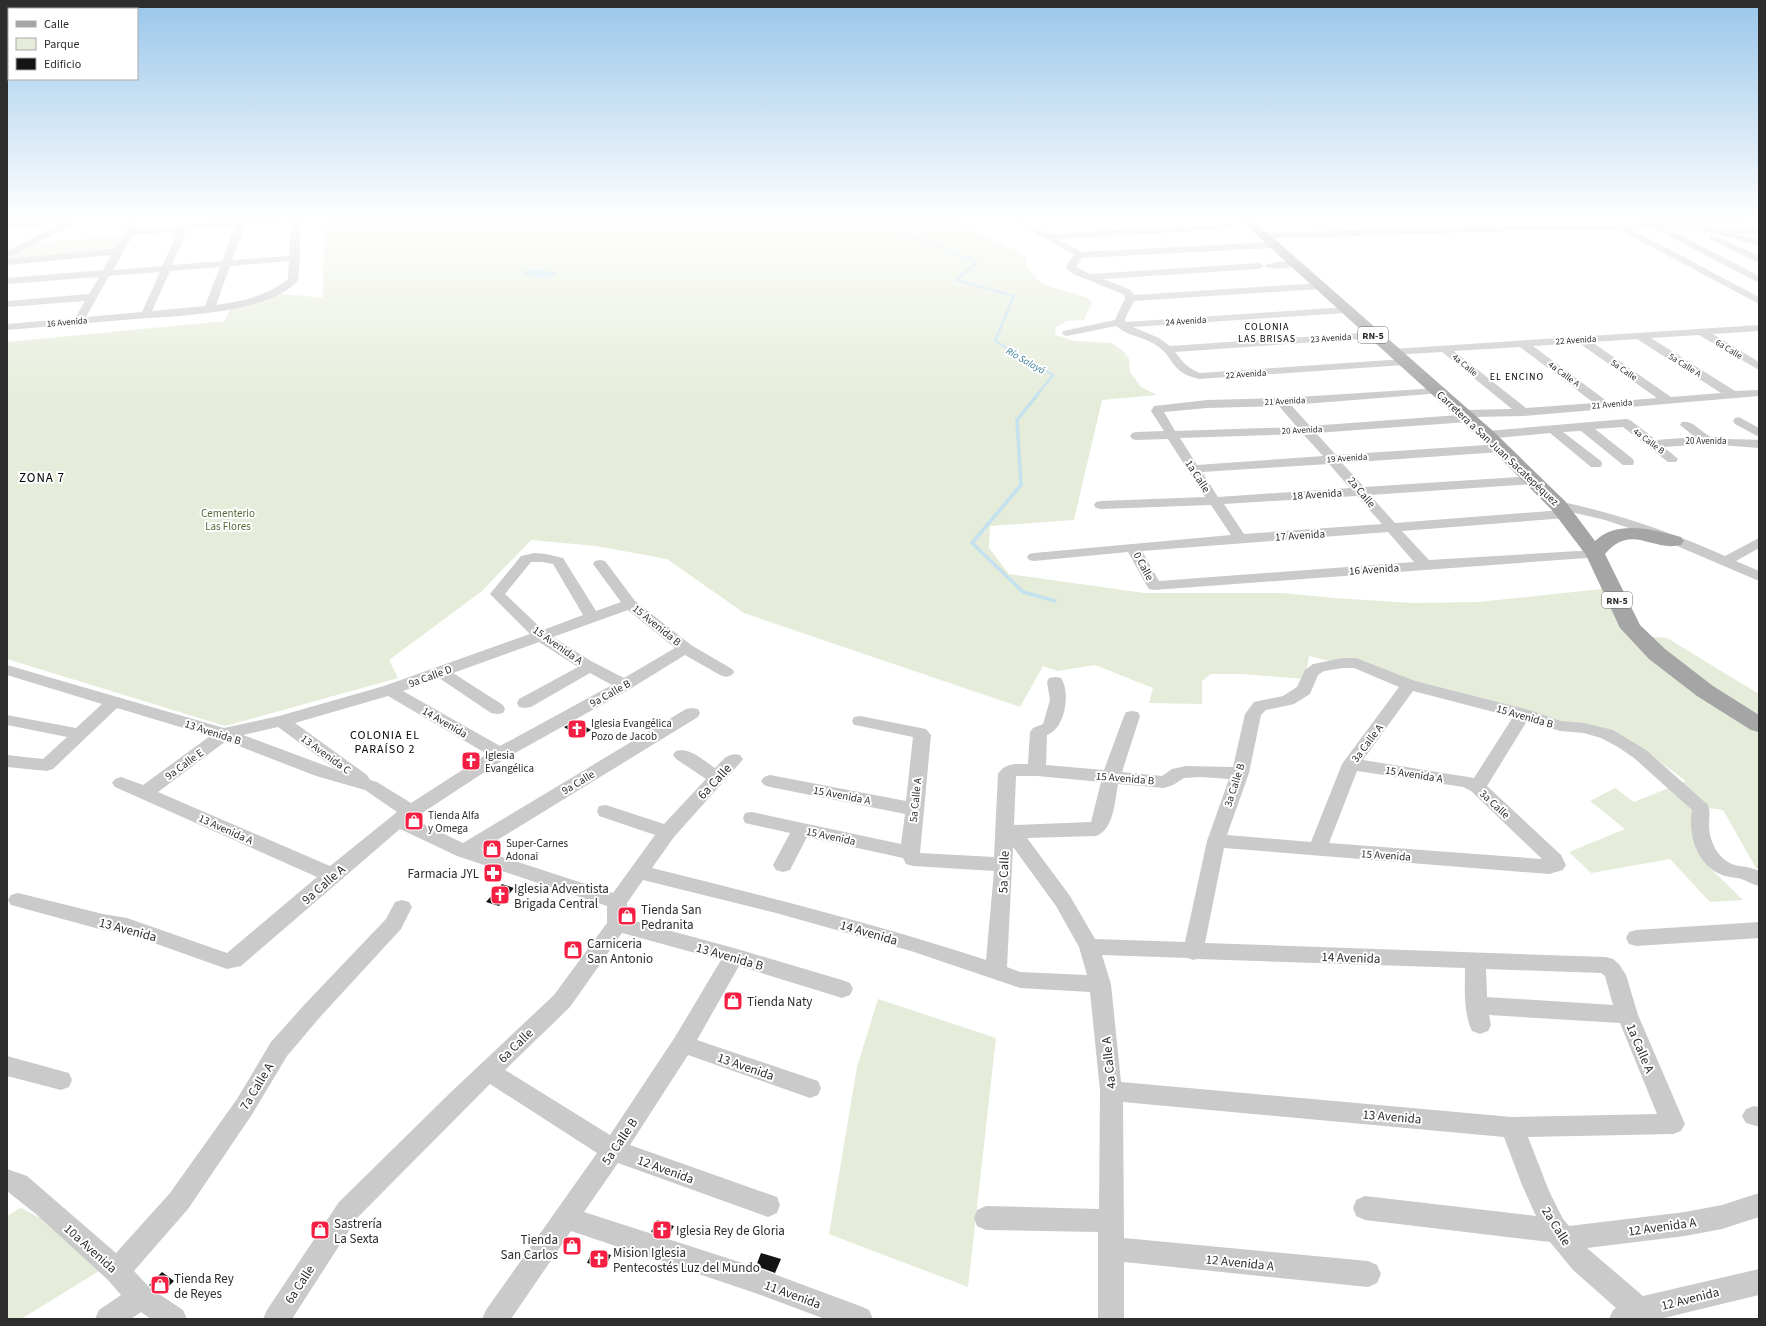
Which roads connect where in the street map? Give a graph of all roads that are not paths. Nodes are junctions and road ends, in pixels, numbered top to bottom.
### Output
1 (101, 282) edge
2 (160, 282) edge
3 (219, 282) edge
4 (291, 282) edge
5 (1101, 282) edge
6 (1315, 282) edge
7 (1723, 282) edge
8 (1320, 286) junction
9 (1128, 294) junction
10 (93, 297) junction
11 (1759, 301) edge
12 (7, 304) edge
13 (209, 309) junction
14 (1346, 310) junction
15 (146, 314) junction
16 (80, 320) junction
17 (1120, 324) junction
18 (7, 327) edge
19 (1758, 328) edge
20 (1700, 331) junction
21 (1067, 333) dead end
22 (1374, 335) junction
23 (1638, 335) junction
24 (1580, 339) junction
25 (1523, 344) junction
26 (1445, 348) junction
27 (1167, 349) junction
28 (1392, 352) junction
29 (1404, 362) junction
30 (1759, 367) edge
31 (1438, 391) junction
32 (1759, 393) edge
33 (1732, 395) junction
34 (1668, 400) junction
35 (1282, 402) junction
36 (1605, 405) junction
37 (1157, 411) joint
38 (1523, 412) junction
39 (1466, 416) junction
40 (1739, 421) dead end
41 (1686, 425) dead end
42 (1584, 427) junction
43 (1307, 430) junction
44 (1552, 430) junction
45 (1759, 434) edge
46 (1172, 435) junction
47 (1136, 436) dead end
48 (1707, 440) junction
49 (1494, 442) junction
50 (1653, 444) junction
51 (1759, 444) edge
52 (1334, 459) junction
53 (1672, 459) dead end
54 (1628, 462) dead end
55 (1596, 464) dead end
56 (1193, 469) junction
57 (1533, 480) junction
58 (1361, 491) junction
59 (1214, 501) junction
60 (1101, 505) dead end
61 (1562, 510) junction
62 (1392, 528) junction
63 (1241, 540) junction
64 (1674, 541) junction
65 (1759, 542) edge
66 (1134, 547) junction
67 (1595, 554) junction
68 (1034, 557) dead end
69 (1726, 561) junction
70 (600, 564) dead end
71 (1425, 565) junction
72 (1759, 577) edge
73 (1154, 586) joint
74 (630, 604) junction
75 (592, 617) junction
76 (541, 636) junction
77 (686, 648) junction
78 (1330, 664) joint
79 (590, 667) junction
80 (7, 670) edge
81 (441, 672) junction
82 (726, 672) dead end
83 (1056, 682) dead end
84 (624, 685) junction
85 (1409, 686) junction
86 (390, 690) junction
87 (115, 701) junction
88 (525, 703) dead end
89 (497, 709) dead end
90 (692, 714) dead end
91 (1523, 714) junction
92 (1132, 716) dead end
93 (7, 720) edge
94 (860, 720) dead end
95 (281, 721) junction
96 (1759, 725) edge
97 (80, 734) junction
98 (224, 734) junction
99 (500, 754) junction
100 (682, 755) dead end
101 (734, 759) dead end
102 (7, 761) edge
103 (1351, 764) junction
104 (1037, 770) junction
105 (1009, 772) joint
106 (1240, 773) junction
107 (1111, 777) junction
108 (717, 778) junction
109 (770, 781) dead end
110 (121, 783) dead end
111 (372, 786) junction
112 (1477, 787) junction
113 (144, 793) junction
114 (913, 809) junction
115 (606, 810) dead end
116 (404, 816) junction
117 (752, 818) dead end
118 (802, 830) junction
119 (667, 832) junction
120 (1008, 832) junction
121 (1216, 841) junction
122 (1316, 850) junction
123 (464, 851) junction
124 (914, 857) junction
125 (783, 865) dead end
126 (1004, 865) junction
127 (1556, 865) joint
128 (638, 872) junction
129 (332, 875) junction
130 (1759, 879) edge
131 (18, 900) dead end
132 (402, 907) dead end
133 (617, 913) junction
134 (1759, 930) edge
135 (1636, 938) dead end
136 (1089, 947) junction
137 (1193, 952) junction
138 (734, 956) junction
139 (238, 959) joint
140 (1475, 961) junction
141 (1612, 970) joint
142 (996, 972) junction
143 (1100, 984) junction
144 (842, 989) dead end
145 (1627, 1015) junction
146 (683, 1044) junction
147 (7, 1066) edge
148 (488, 1071) junction
149 (61, 1080) dead end
150 (810, 1088) dead end
151 (1111, 1091) junction
152 (1673, 1124) joint
153 (1512, 1127) junction
154 (613, 1150) junction
155 (7, 1180) edge
156 (768, 1205) dead end
157 (1759, 1205) edge
158 (1365, 1208) dead end
159 (567, 1218) junction
160 (986, 1218) dead end
161 (1111, 1221) junction
162 (1561, 1235) junction
163 (1111, 1249) junction
164 (117, 1271) junction
165 (1368, 1274) dead end
166 (1759, 1282) edge
167 (141, 1297) junction
168 (1638, 1316) edge
169 (108, 1319) edge
170 (174, 1319) edge
171 (276, 1319) edge
172 (495, 1319) edge
173 (860, 1319) edge
174 (1111, 1319) edge

1 - 10 street
2 - 15 street
3 - 13 street
4 - 13 street, 16 Avenida
5 - 9 street
6 - 8 main road, Carretera a San Juan Sacatepéquez / RN-5
7 - 11 street
8 - 9 street
8 - 14 main road, Carretera a San Juan Sacatepéquez / RN-5
9 - 17 street
10 - 12 street
10 - 16 street
13 - 15 street, 16 Avenida
14 - 17 street, 24 Avenida
14 - 22 main road, Carretera a San Juan Sacatepéquez / RN-5
15 - 16 street, 16 Avenida
16 - 18 street, 16 Avenida
17 - 21 street, 24 Avenida
17 - 27 street
19 - 20 street, 22 Avenida
20 - 23 street, 22 Avenida
20 - 30 street, 6a Calle
22 - 27 street, 23 Avenida
22 - 28 main road, Carretera a San Juan Sacatepéquez / RN-5
23 - 24 street, 22 Avenida
23 - 33 street, 5a Calle A
24 - 25 street, 22 Avenida
24 - 34 street, 5a Calle
25 - 26 street, 22 Avenida
25 - 36 street, 4a Calle A
26 - 28 street, 22 Avenida
26 - 38 street, 4a Calle
27 - 29 street, 22 Avenida
28 - 29 main road, Carretera a San Juan Sacatepéquez / RN-5
29 - 31 main road, Carretera a San Juan Sacatepéquez / RN-5
31 - 35 street, 21 Avenida
31 - 39 main road, Carretera a San Juan Sacatepéquez / RN-5
32 - 33 street, 21 Avenida
33 - 34 street, 21 Avenida
34 - 36 street, 21 Avenida
35 - 37 street, 21 Avenida
35 - 43 street, 2a Calle
36 - 38 street, 21 Avenida
37 - 46 street, 1a Calle
38 - 39 street, 21 Avenida
39 - 43 street, 20 Avenida
39 - 49 main road, Carretera a San Juan Sacatepéquez / RN-5
40 - 45 street
41 - 48 street
42 - 44 street
42 - 50 street, 4a Calle B
42 - 54 street
43 - 46 street, 20 Avenida
43 - 52 street, 2a Calle
44 - 49 street
44 - 55 street
46 - 47 street, 20 Avenida
46 - 56 street, 1a Calle
48 - 50 street, 20 Avenida
48 - 51 street, 20 Avenida
49 - 52 street, 19 Avenida
49 - 57 main road, Carretera a San Juan Sacatepéquez / RN-5
50 - 53 street, 4a Calle B
52 - 56 street, 19 Avenida
52 - 58 street, 2a Calle
56 - 59 street, 1a Calle
57 - 58 street, 18 Avenida
57 - 61 main road, Carretera a San Juan Sacatepéquez / RN-5
58 - 59 street, 18 Avenida
58 - 62 street, 2a Calle
59 - 60 street, 18 Avenida
59 - 63 street, 1a Calle
61 - 62 street, 17 Avenida
61 - 64 street, 17 Avenida
61 - 67 main road, Carretera a San Juan Sacatepéquez / RN-5
62 - 63 street, 17 Avenida
62 - 71 street, 2a Calle
63 - 66 street, 17 Avenida
64 - 67 main road
64 - 69 street, 17 Avenida
65 - 69 street
66 - 68 street, 17 Avenida
66 - 73 street, 0 Calle
67 - 71 street, 16 Avenida
67 - 96 main road, Carretera a San Juan Sacatepéquez / RN-5
69 - 72 street, 17 Avenida
70 - 74 street, 15 Avenida B
71 - 73 street, 16 Avenida
74 - 75 street, 9a Calle D
74 - 77 street, 15 Avenida B
75 - 76 street, 9a Calle D
75 - 76 street, 15 Avenida A
76 - 79 street, 15 Avenida A
76 - 81 street, 9a Calle D
77 - 82 street, 15 Avenida B
77 - 84 street, 9a Calle B
78 - 85 street, 15 Avenida B
78 - 106 street, 3a Calle B
79 - 84 street, 15 Avenida A
79 - 88 street
80 - 87 street, 13 Avenida B
81 - 86 street, 9a Calle D
81 - 89 street
83 - 104 street
84 - 99 street, 9a Calle B
85 - 91 street, 15 Avenida B
85 - 103 street, 3a Calle A
86 - 95 street, 9a Calle D
86 - 99 street, 14 Avenida
87 - 97 street
87 - 98 street, 13 Avenida B
90 - 123 street, 9a Calle
91 - 112 street, 3a Calle
91 - 130 street, 15 Avenida B
92 - 107 street
93 - 97 street
94 - 114 street, 5a Calle A
95 - 98 street, 9a Calle D
95 - 111 street, 13 Avenida C
97 - 102 street
98 - 111 street, 13 Avenida B
98 - 113 street, 9a Calle E
99 - 116 street, 9a Calle B
100 - 108 street
101 - 108 street, 6a Calle
103 - 112 street, 15 Avenida A
103 - 122 street, 3a Calle A
104 - 105 street, 15 Avenida B
104 - 107 street, 15 Avenida B
105 - 120 street, 5a Calle
106 - 107 street, 15 Avenida B
106 - 121 street, 3a Calle B
107 - 120 street
108 - 119 street, 6a Calle
109 - 114 street, 15 Avenida A
110 - 113 street, 13 Avenida A
111 - 116 street, 13 Avenida B
112 - 127 street, 3a Calle
113 - 129 street, 13 Avenida A
114 - 124 street, 5a Calle A
115 - 119 street
116 - 123 street, 13 Avenida B
116 - 129 street, 9a Calle A
117 - 118 street, 15 Avenida
118 - 124 street, 15 Avenida
118 - 125 street
119 - 128 street, 6a Calle
120 - 126 street, 5a Calle
120 - 136 street, 4a Calle A
121 - 122 street, 15 Avenida
121 - 137 street, 3a Calle B
122 - 127 street, 15 Avenida
123 - 133 street, 13 Avenida B
124 - 126 street, 15 Avenida
126 - 142 street, 5a Calle
128 - 133 street, 6a Calle
128 - 142 street, 14 Avenida
129 - 139 street, 9a Calle A
131 - 139 street, 13 Avenida
132 - 164 street, 7a Calle A
133 - 138 street, 13 Avenida B
133 - 148 street, 6a Calle
134 - 135 street
136 - 137 street, 14 Avenida
136 - 143 street, 4a Calle A
137 - 140 street, 14 Avenida
138 - 144 street, 13 Avenida B
138 - 146 street, 5a Calle B
140 - 141 street, 14 Avenida
140 - 145 street
141 - 145 street, 1a Calle A
142 - 143 street, 14 Avenida
143 - 151 street, 4a Calle A
145 - 152 street, 1a Calle A
146 - 150 street, 13 Avenida
146 - 154 street, 5a Calle B
147 - 149 street
148 - 154 street, 12 Avenida
148 - 171 street, 6a Calle
151 - 153 street, 13 Avenida
151 - 161 street, 4a Calle A
152 - 153 street, 13 Avenida
153 - 162 street, 2a Calle
154 - 156 street, 12 Avenida
154 - 159 street, 5a Calle B
155 - 164 street, 10a Avenida
157 - 162 street, 12 Avenida A
158 - 162 street, 12 Avenida A
159 - 172 street, 5a Calle B
159 - 173 street, 11 Avenida
160 - 161 street
161 - 163 street, 4a Calle A
162 - 168 street, 2a Calle
163 - 165 street, 12 Avenida A
163 - 174 street, 4a Calle A
164 - 167 street, 10a Avenida
166 - 168 street, 12 Avenida
167 - 169 street
167 - 170 street, 10a Avenida

